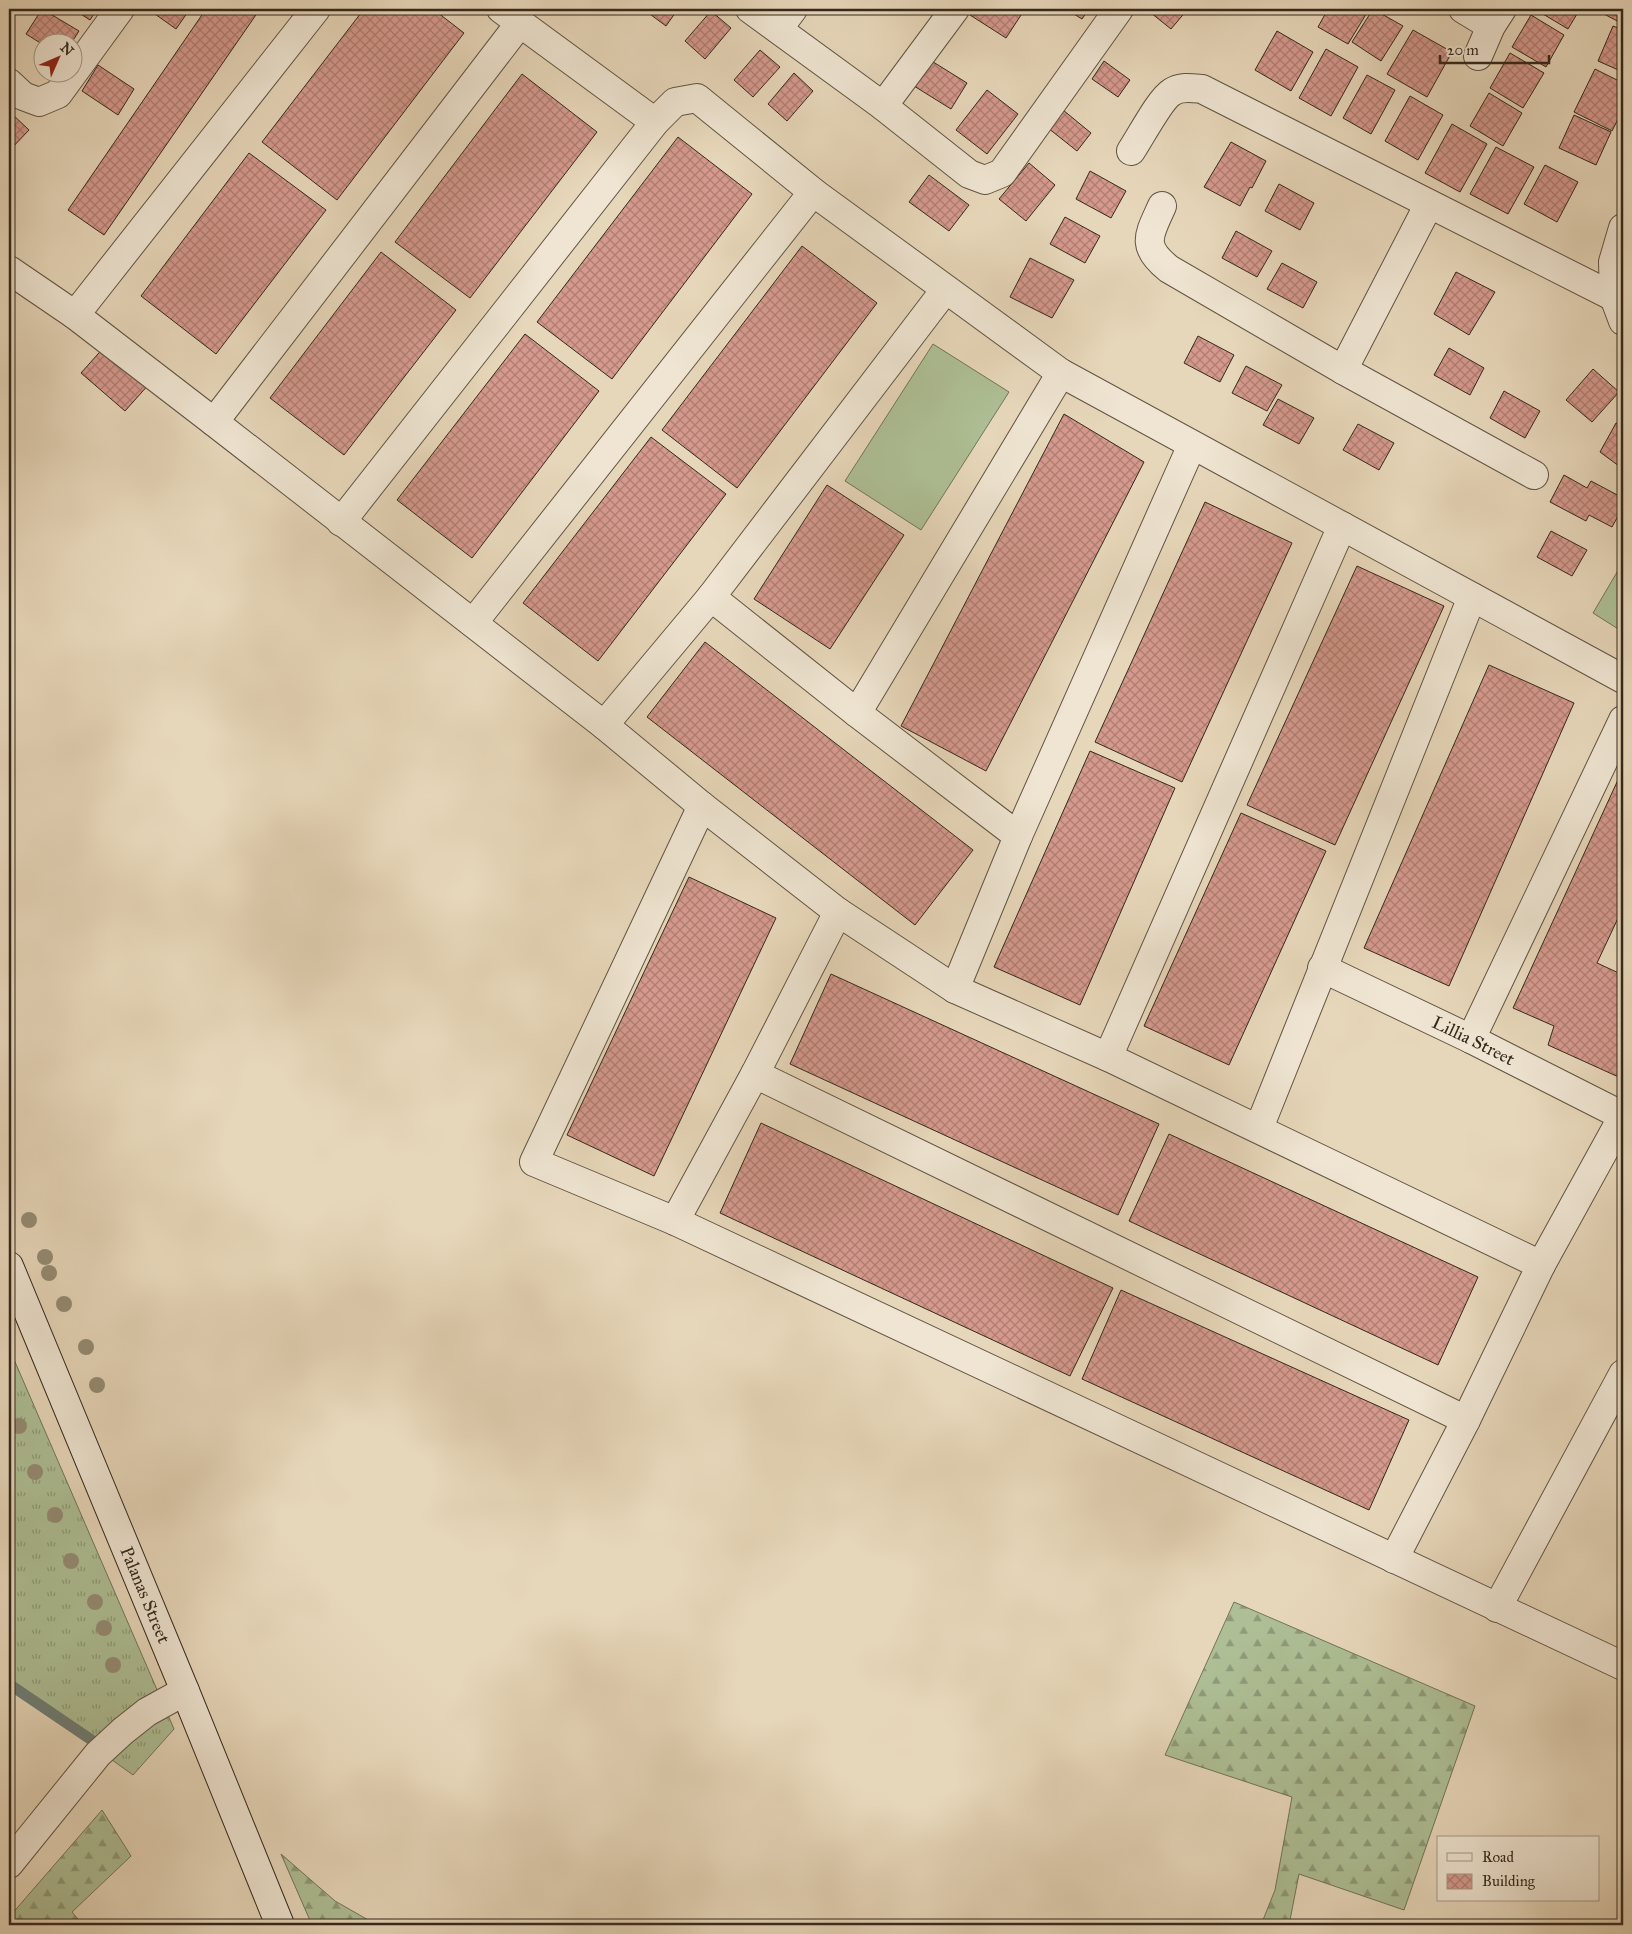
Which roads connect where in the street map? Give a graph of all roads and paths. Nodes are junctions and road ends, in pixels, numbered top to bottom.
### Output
1 (120, 9) edge
2 (316, 9) edge
3 (750, 9) edge
4 (955, 9) edge
5 (1119, 9) edge
6 (1463, 9) edge
7 (511, 16) edge
8 (1497, 17) edge
9 (785, 19) edge
10 (1478, 56) dead end
11 (9, 82) edge
12 (883, 106) junction
13 (655, 122) junction
14 (1132, 151) dead end
15 (813, 192) junction
16 (1429, 204) junction
17 (1162, 206) dead end
18 (1623, 228) edge
19 (9, 270) edge
20 (945, 290) junction
21 (1619, 309) edge
22 (75, 315) junction
23 (1343, 370) junction
24 (1061, 373) junction
25 (214, 422) junction
26 (1192, 444) junction
27 (1534, 475) dead end
28 (341, 522) junction
29 (1342, 526) junction
30 (711, 597) junction
31 (1472, 597) junction
32 (473, 623) junction
33 (1623, 679) edge
34 (857, 713) junction
35 (1623, 720) edge
36 (604, 725) junction
37 (702, 806) junction
38 (1018, 836) junction
39 (838, 912) junction
40 (1322, 968) junction
41 (955, 989) junction
42 (1471, 1039) junction
43 (1108, 1056) junction
44 (755, 1074) junction
45 (1623, 1116) edge
46 (1259, 1128) junction
47 (675, 1221) junction
48 (1541, 1265) junction
49 (9, 1266) edge
50 (1623, 1374) edge
51 (1466, 1420) junction
52 (1394, 1559) junction
53 (1497, 1608) junction
54 (1623, 1666) edge
55 (185, 1691) junction
56 (9, 1864) edge
57 (280, 1925) edge

1 - 11 street
2 - 22 street
3 - 9 street
4 - 12 street
5 - 12 street
6 - 8 street
7 - 13 street
7 - 25 street
8 - 10 street
9 - 12 street
13 - 15 street
13 - 28 street
14 - 16 street
15 - 20 street
15 - 32 street
16 - 21 street
16 - 23 street
17 - 23 street
18 - 21 street
19 - 22 street
20 - 24 street
20 - 30 street
22 - 25 street
23 - 27 street
24 - 26 street
24 - 34 street
25 - 28 street
26 - 29 street
26 - 38 street
28 - 32 street
29 - 31 street
29 - 43 street
30 - 34 street
30 - 36 street
31 - 33 street
31 - 40 street
32 - 36 street
34 - 38 street
35 - 42 street
36 - 37 street
37 - 39 street
37 - 47 street
38 - 41 street
39 - 41 street
39 - 44 street
40 - 42 street, Lillia Street
40 - 46 street
41 - 43 street
42 - 45 street, Lillia Street
43 - 46 street
44 - 47 street
44 - 51 street
45 - 48 street
46 - 48 street
47 - 52 street
48 - 51 street
49 - 55 street, Palanas Street
50 - 53 street
51 - 52 street
52 - 53 street
53 - 54 street
55 - 56 street
55 - 57 street, Palanas Street

